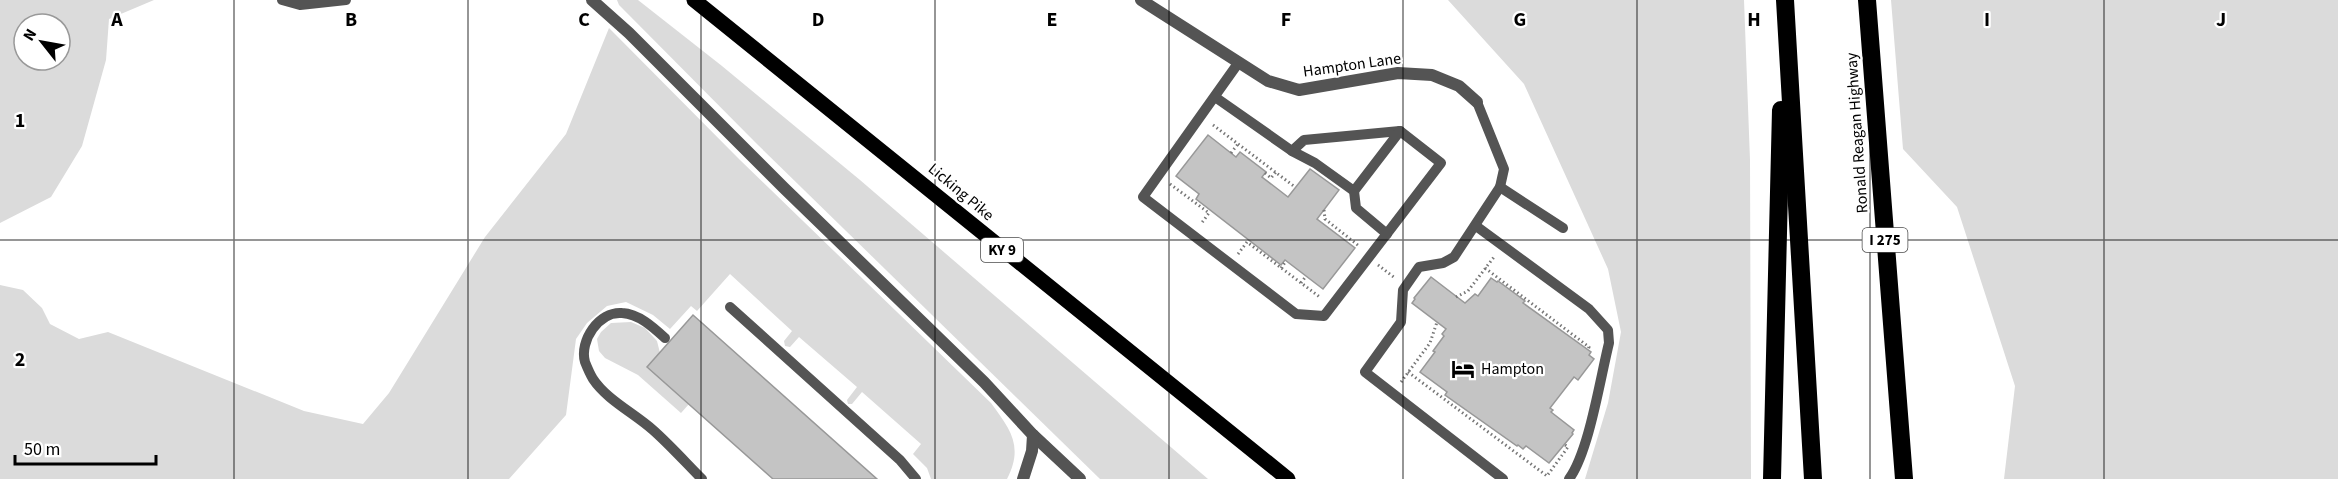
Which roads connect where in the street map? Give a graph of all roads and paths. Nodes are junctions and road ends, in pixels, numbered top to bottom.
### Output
1 (282, 0) edge
2 (346, 0) edge
3 (592, 0) edge
4 (694, 0) edge
5 (1141, 0) edge
6 (1785, 0) edge
7 (1867, 0) edge
8 (1239, 62) junction
9 (1215, 97) junction
10 (1477, 102) joint
11 (1210, 123) dead end
12 (1400, 131) junction
13 (1238, 144) junction
14 (1292, 151) junction
15 (1231, 153) dead end
16 (1276, 172) junction
17 (1265, 173) dead end
18 (1166, 181) dead end
19 (1295, 187) dead end
20 (1500, 187) junction
21 (1353, 191) junction
22 (1324, 210) dead end
23 (1476, 226) junction
24 (1563, 228) dead end
25 (1208, 230) dead end
26 (1387, 234) junction
27 (1502, 245) junction
28 (1360, 247) dead end
29 (1231, 248) dead end
30 (1368, 258) junction
31 (1286, 261) dead end
32 (1281, 268) junction
33 (1485, 268) junction
34 (1306, 276) dead end
35 (1301, 283) junction
36 (1406, 286) junction
37 (1328, 290) dead end
38 (1456, 297) dead end
39 (730, 307) dead end
40 (1437, 322) dead end
41 (665, 338) dead end
42 (1588, 350) dead end
43 (1408, 372) junction
44 (1393, 394) junction
45 (1032, 435) junction
46 (1565, 445) dead end
47 (702, 479) edge
48 (916, 479) edge
49 (1023, 479) edge
50 (1080, 479) edge
51 (1288, 479) edge
52 (1503, 479) edge
53 (1569, 479) edge
54 (1772, 479) edge
55 (1813, 479) edge
56 (1904, 479) edge

1 - 2 lane
3 - 45 street
4 - 51 main road, Licking Pike / KY 9
5 - 8 street, Hampton Lane
6 - 54 highway
6 - 55 highway
7 - 56 highway, Ronald Reagan Highway / I 275
8 - 9 lane
8 - 10 street, Hampton Lane
9 - 14 lane
9 - 30 lane
10 - 20 lane
11 - 13 path
12 - 14 lane
12 - 21 lane
12 - 26 lane
13 - 15 path
13 - 16 path
14 - 21 lane
16 - 17 path
16 - 19 path
18 - 25 path
20 - 23 lane
20 - 24 lane
21 - 26 lane
22 - 28 path
23 - 27 lane
23 - 36 lane
26 - 30 lane
27 - 33 path
27 - 53 lane
29 - 32 path
30 - 36 path
31 - 32 path
32 - 35 path
33 - 38 path
33 - 42 path
34 - 35 path
35 - 37 path
36 - 44 lane
39 - 48 lane
40 - 43 path
41 - 47 lane
43 - 44 path
43 - 46 path
44 - 52 lane
45 - 49 street
45 - 50 street

